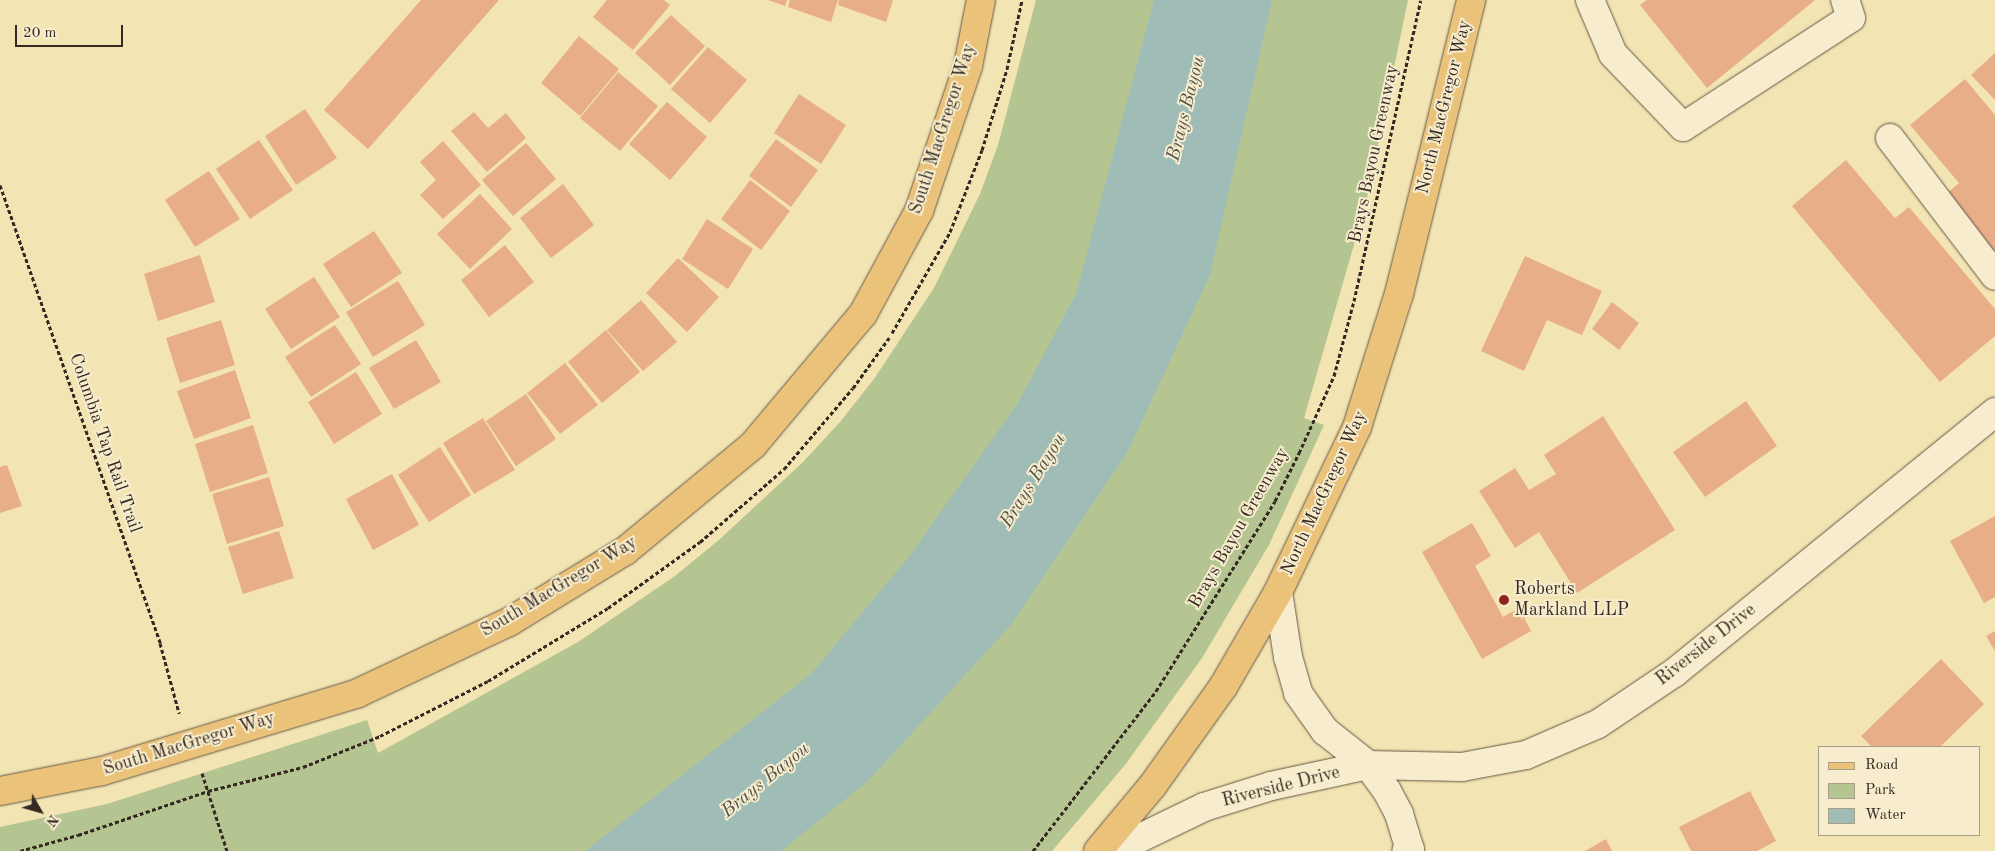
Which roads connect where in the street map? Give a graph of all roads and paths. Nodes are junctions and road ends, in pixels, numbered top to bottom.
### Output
1 (981, 0) edge
2 (1422, 0) edge
3 (1471, 0) edge
4 (1590, 0) edge
5 (1848, 9) edge
6 (1890, 138) dead end
7 (0, 185) edge
8 (1995, 276) edge
9 (1995, 412) edge
10 (1278, 592) junction
11 (179, 712) dead end
12 (1368, 765) junction
13 (201, 771) dead end
14 (230, 786) dead end
15 (0, 791) edge
16 (208, 791) junction
17 (1409, 850) edge
18 (20, 851) edge
19 (227, 851) edge
20 (1033, 851) edge
21 (1098, 851) edge
22 (1114, 851) edge

1 - 15 main road, South MacGregor Way
2 - 20 path, Brays Bayou Greenway
3 - 10 main road, North MacGregor Way
4 - 5 street
6 - 8 street
7 - 11 path, Columbia Tap Rail Trail
9 - 12 street, Riverside Drive
10 - 12 street, Riverside Drive
10 - 21 main road, North MacGregor Way
12 - 17 street
12 - 22 street, Riverside Drive
13 - 16 path
14 - 16 path
16 - 18 path
16 - 19 path

